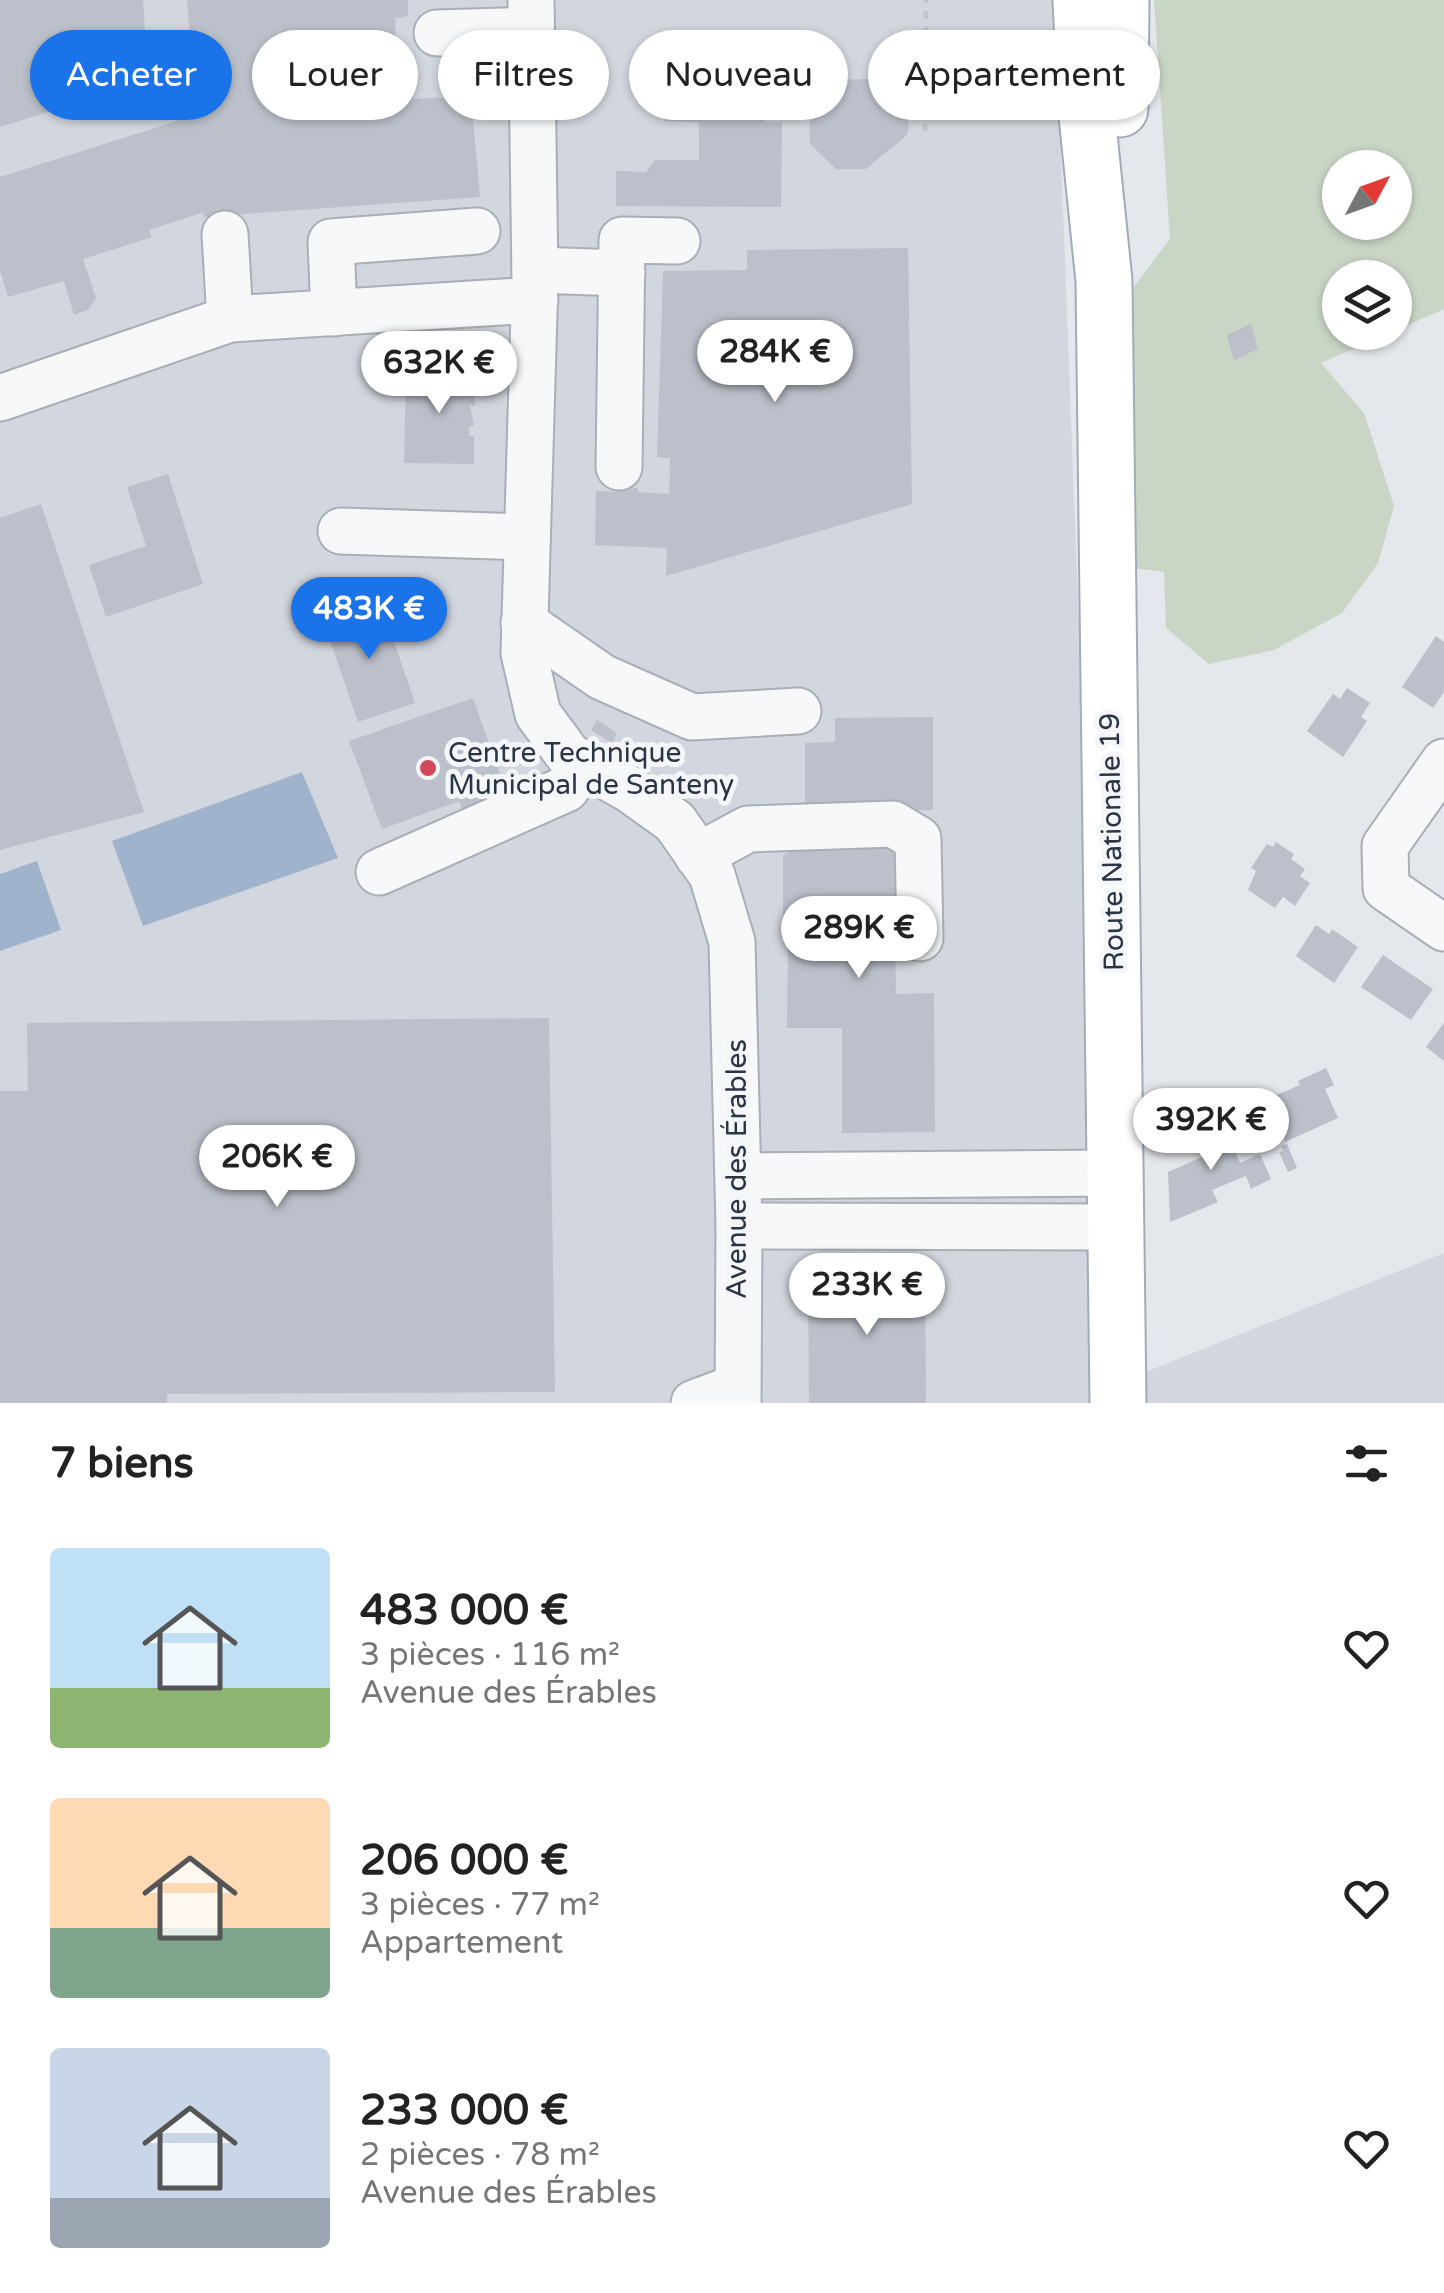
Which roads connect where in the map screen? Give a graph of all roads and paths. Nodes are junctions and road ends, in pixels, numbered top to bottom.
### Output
1 (926, 0) edge
2 (1080, 0) edge
3 (1121, 0) edge
4 (530, 15) edge
5 (437, 33) dead end
6 (925, 132) dead end
7 (477, 231) dead end
8 (225, 234) dead end
9 (677, 241) dead end
10 (622, 273) junction
11 (1104, 281) junction
12 (535, 285) junction
13 (334, 313) junction
14 (230, 319) junction
15 (0, 398) edge
16 (619, 467) dead end
17 (341, 532) dead end
18 (527, 537) junction
19 (524, 622) junction
20 (798, 711) dead end
21 (1444, 762) edge
22 (584, 764) junction
23 (698, 856) junction
24 (379, 872) dead end
25 (1444, 928) edge
26 (920, 938) dead end
27 (1115, 1173) junction
28 (738, 1176) junction
29 (739, 1226) junction
30 (1116, 1227) junction
31 (737, 1395) edge
32 (694, 1403) edge
33 (1118, 1403) edge

1 - 6 path
2 - 11 main road, Route Nationale 19
3 - 11 main road, Route Nationale 19
4 - 5 street
4 - 12 street, Avenue des Érables
7 - 13 street
8 - 14 street
9 - 10 street
10 - 12 street
10 - 16 street
11 - 27 main road, Route Nationale 19
12 - 13 street
12 - 18 street, Avenue des Érables
13 - 14 street
14 - 15 street
17 - 18 street
18 - 19 street, Avenue des Érables
19 - 20 street
19 - 22 street, Avenue des Érables
21 - 25 street
22 - 23 street, Avenue des Érables
22 - 24 street
23 - 26 street
23 - 28 street, Avenue des Érables
27 - 28 street
27 - 30 main road, Route Nationale 19
28 - 29 street, Avenue des Érables
29 - 30 street
29 - 31 street, Avenue des Érables
30 - 33 main road, Route Nationale 19
31 - 32 street

